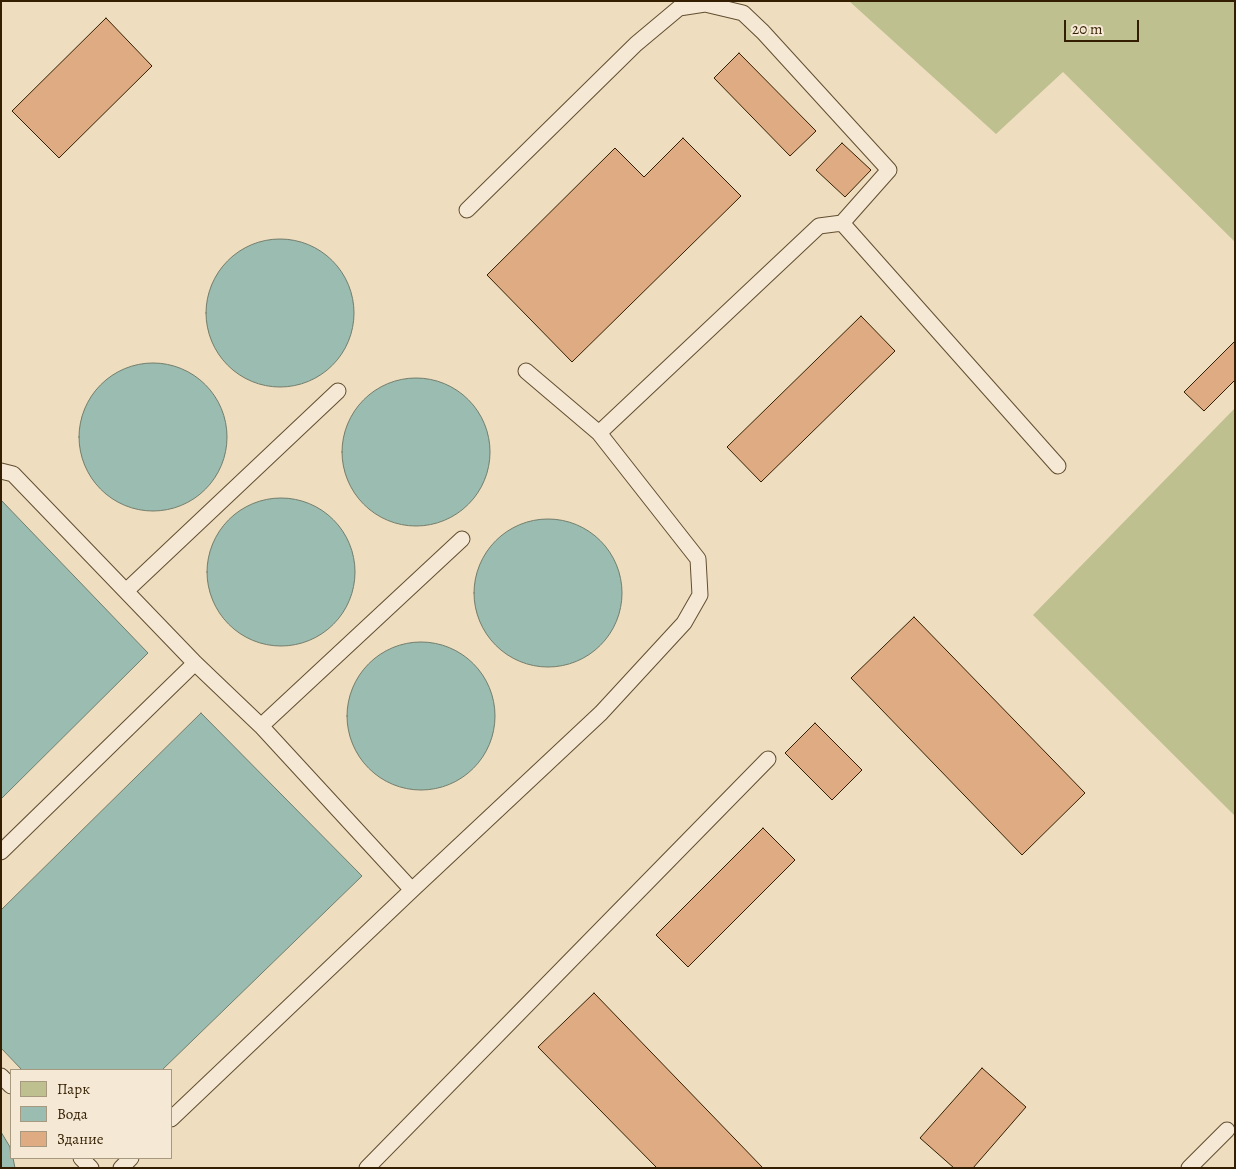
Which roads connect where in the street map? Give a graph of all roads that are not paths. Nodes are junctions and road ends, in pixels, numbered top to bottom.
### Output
1 (467, 210) dead end
2 (842, 223) junction
3 (526, 371) dead end
4 (338, 391) dead end
5 (599, 434) junction
6 (1058, 466) dead end
7 (1, 471) edge
8 (462, 540) dead end
9 (126, 591) junction
10 (195, 663) junction
11 (260, 726) junction
12 (768, 759) dead end
13 (1, 852) edge
14 (412, 890) junction
15 (1, 1076) edge
16 (10, 1085) edge
17 (172, 1119) edge
18 (1232, 1130) edge
19 (82, 1159) edge
20 (130, 1159) edge
21 (91, 1168) edge
22 (121, 1168) edge
23 (367, 1168) edge
24 (1189, 1168) edge

1 - 2 lane
2 - 5 lane
2 - 6 lane
3 - 5 lane
4 - 9 lane
5 - 14 lane
7 - 9 lane
8 - 11 lane
9 - 10 lane
10 - 11 lane
10 - 13 lane
11 - 14 lane
12 - 23 lane
14 - 17 lane
15 - 16 lane
18 - 24 lane
19 - 21 lane
20 - 22 lane

